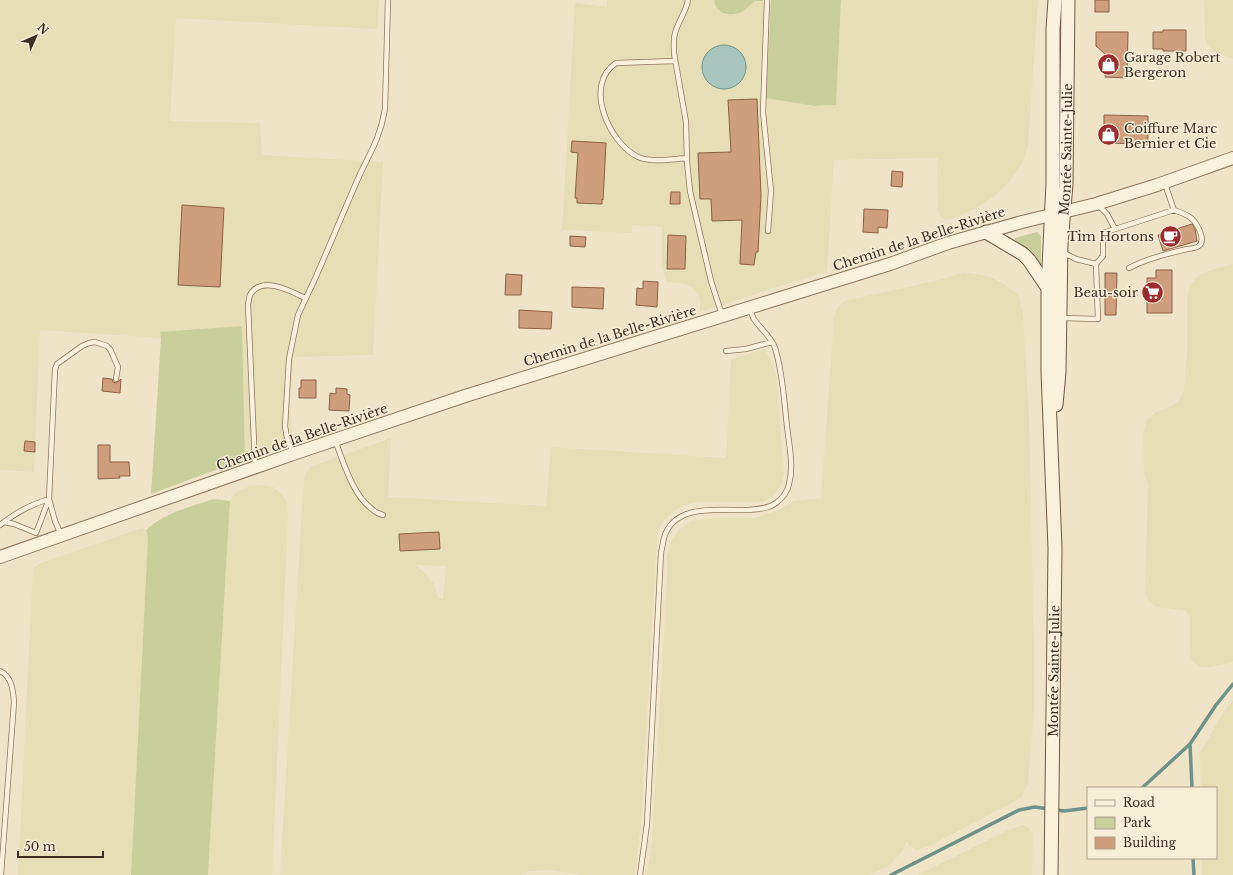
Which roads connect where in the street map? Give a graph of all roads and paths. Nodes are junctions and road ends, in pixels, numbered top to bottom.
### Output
1 (388, 0) edge
2 (688, 0) edge
3 (767, 0) edge
4 (1054, 0) edge
5 (1068, 0) edge
6 (675, 61) junction
7 (687, 158) junction
8 (1233, 158) edge
9 (1164, 182) junction
10 (1096, 204) junction
11 (1174, 210) junction
12 (1057, 213) junction
13 (1115, 229) junction
14 (768, 231) dead end
15 (986, 232) junction
16 (1061, 252) junction
17 (1096, 264) junction
18 (1129, 268) dead end
19 (1048, 288) junction
20 (305, 298) junction
21 (750, 308) junction
22 (722, 316) junction
23 (1059, 318) junction
24 (772, 342) junction
25 (726, 351) dead end
26 (116, 379) dead end
27 (334, 440) junction
28 (293, 454) junction
29 (1052, 466) junction
30 (255, 467) junction
31 (49, 499) junction
32 (383, 515) dead end
33 (2, 524) edge
34 (61, 536) junction
35 (38, 538) junction
36 (0, 556) edge
37 (0, 671) edge
38 (1, 875) edge
39 (640, 875) edge
40 (1051, 875) edge

1 - 20 lane
2 - 6 lane
3 - 14 lane
4 - 12 main road, Montée Sainte-Julie
5 - 12 main road, Montée Sainte-Julie
6 - 7 lane
6 - 7 lane
7 - 22 lane
8 - 9 street, Chemin de la Belle-Rivière
9 - 10 street, Chemin de la Belle-Rivière
9 - 11 lane
10 - 12 street, Chemin de la Belle-Rivière
10 - 13 lane
11 - 13 lane
11 - 18 lane
12 - 15 street, Chemin de la Belle-Rivière
12 - 16 main road, Montée Sainte-Julie
12 - 19 main road, Montée Sainte-Julie
13 - 17 lane
15 - 19 main road
15 - 21 street, Chemin de la Belle-Rivière
16 - 17 lane
16 - 23 main road, Montée Sainte-Julie
17 - 23 lane
19 - 29 main road, Montée Sainte-Julie
20 - 28 lane
20 - 30 lane
21 - 22 street, Chemin de la Belle-Rivière
21 - 24 lane
22 - 27 street, Chemin de la Belle-Rivière
23 - 29 main road, Montée Sainte-Julie
24 - 25 lane
24 - 39 lane
26 - 31 lane
27 - 28 street, Chemin de la Belle-Rivière
27 - 32 lane
28 - 30 street, Chemin de la Belle-Rivière
29 - 40 main road, Montée Sainte-Julie
30 - 34 street, Chemin de la Belle-Rivière
31 - 33 lane
31 - 34 lane
31 - 35 lane
33 - 35 lane
34 - 35 street, Chemin de la Belle-Rivière
35 - 36 street, Chemin de la Belle-Rivière
37 - 38 lane

